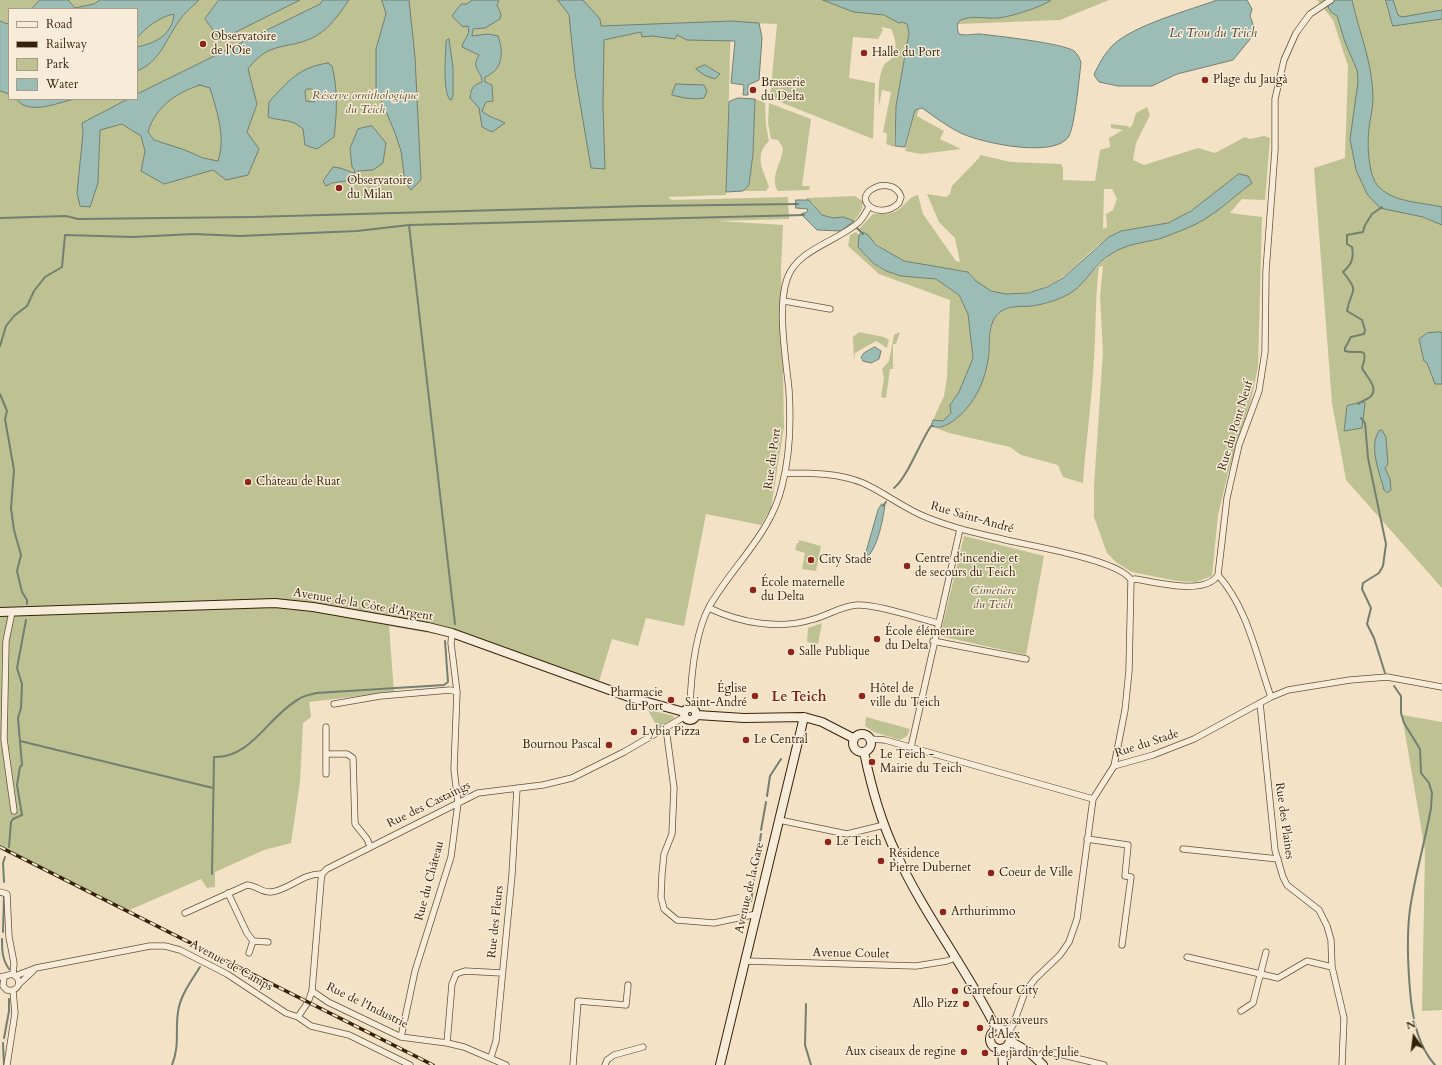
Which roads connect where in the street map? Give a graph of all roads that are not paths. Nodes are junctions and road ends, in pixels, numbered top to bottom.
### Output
1 (1331, 0) edge
2 (870, 207) junction
3 (784, 301) junction
4 (830, 309) dead end
5 (785, 472) junction
6 (960, 529) junction
7 (1218, 576) junction
8 (1131, 580) junction
9 (709, 608) junction
10 (0, 612) edge
11 (12, 612) junction
12 (938, 623) junction
13 (452, 633) junction
14 (933, 641) junction
15 (1026, 659) dead end
16 (1442, 687) edge
17 (457, 692) junction
18 (1271, 697) junction
19 (1260, 703) junction
20 (334, 704) dead end
21 (686, 712) junction
22 (804, 717) junction
23 (326, 727) dead end
24 (666, 728) junction
25 (854, 738) junction
26 (870, 739) junction
27 (911, 747) junction
28 (864, 752) junction
29 (326, 754) junction
30 (1114, 766) junction
31 (326, 774) dead end
32 (517, 788) junction
33 (1093, 799) junction
34 (458, 803) junction
35 (14, 811) dead end
36 (779, 820) junction
37 (884, 824) junction
38 (1087, 839) junction
39 (370, 846) junction
40 (1183, 849) dead end
41 (1278, 859) junction
42 (322, 874) junction
43 (0, 892) edge
44 (228, 894) junction
45 (185, 913) dead end
46 (757, 914) junction
47 (253, 941) junction
48 (268, 942) dead end
49 (1122, 945) dead end
50 (1266, 952) dead end
51 (249, 953) dead end
52 (1187, 957) dead end
53 (955, 958) junction
54 (745, 961) junction
55 (1332, 967) junction
56 (36, 968) junction
57 (502, 973) junction
58 (1260, 974) junction
59 (14, 975) junction
60 (2, 977) edge
61 (19, 984) junction
62 (628, 985) dead end
63 (13, 991) junction
64 (312, 991) junction
65 (1241, 1011) dead end
66 (298, 1017) junction
67 (997, 1030) junction
68 (1008, 1032) junction
69 (401, 1037) junction
70 (1010, 1041) junction
71 (447, 1043) junction
72 (643, 1047) dead end
73 (1002, 1049) junction
74 (491, 1057) junction
75 (1036, 1059) junction
76 (403, 1063) edge
77 (8, 1065) edge
78 (410, 1065) edge
79 (506, 1065) edge
80 (573, 1065) edge
81 (606, 1065) edge
82 (720, 1065) edge
83 (1003, 1065) edge
84 (1042, 1065) edge
85 (1104, 1065) edge
86 (1342, 1065) edge

1 - 7 street, Rue du Pont Neuf
2 - 2 street
2 - 3 street, Rue du Port
3 - 4 street
3 - 5 street, Rue du Port
5 - 6 street, Rue Saint-André
5 - 9 street, Rue du Port
6 - 8 street, Rue Saint-André
6 - 12 street
7 - 8 street
7 - 18 street
8 - 30 street
9 - 12 street
9 - 21 street, Rue du Port
10 - 11 main road, Avenue de la Côte d'Argent
11 - 13 main road, Avenue de la Côte d'Argent
11 - 35 street
12 - 14 street
13 - 17 street, Rue du Château
13 - 21 main road, Avenue de la Côte d'Argent
14 - 15 street
14 - 27 street
16 - 18 street, Rue du Stade
17 - 20 street
17 - 34 street, Rue du Château
18 - 19 street, Rue du Stade
19 - 30 street, Rue du Stade
19 - 41 street, Rue des Plaines
21 - 22 main road
21 - 24 street, Rue des Castaings
22 - 25 main road
22 - 36 main road, Avenue de la Gare
23 - 29 street
24 - 32 street, Rue des Castaings
24 - 46 street
25 - 26 main road
25 - 28 main road
26 - 27 street
26 - 28 main road
27 - 33 street
28 - 37 main road
29 - 31 street
29 - 39 street
30 - 33 street, Rue du Stade
32 - 34 street, Rue des Castaings
32 - 57 street, Rue des Fleurs
33 - 38 street
34 - 39 street, Rue des Castaings
34 - 69 street, Rue du Château
36 - 37 street
36 - 46 main road, Avenue de la Gare
37 - 53 main road
38 - 49 street
38 - 68 street
39 - 42 street, Rue des Castaings
40 - 41 street
41 - 55 street, Rue des Plaines
42 - 44 street
42 - 64 street
43 - 59 street
44 - 45 street
44 - 47 street
46 - 54 main road, Avenue de la Gare
47 - 48 street
47 - 51 street
50 - 58 street
52 - 58 street
53 - 54 street, Avenue Coulet
53 - 67 main road
54 - 82 main road, Avenue de la Gare
55 - 58 street
55 - 86 street, Rue des Plaines
56 - 59 street, Avenue de Camps
56 - 61 street
56 - 66 street, Avenue de Camps
57 - 71 street
57 - 74 street, Rue des Fleurs
58 - 65 street
59 - 60 street
59 - 61 street
60 - 63 street
61 - 63 street
62 - 80 street
63 - 77 street
64 - 66 street
64 - 69 street, Rue de l'Industrie
66 - 76 street, Avenue de Camps
67 - 68 main road
67 - 73 main road
68 - 70 main road
69 - 71 street, Rue de l'Industrie
70 - 73 main road
70 - 75 main road
71 - 74 street, Rue de l'Industrie
72 - 81 street
73 - 83 main road
74 - 79 street, Rue de l'Industrie
75 - 84 main road
75 - 85 street
76 - 78 street, Avenue de Camps

